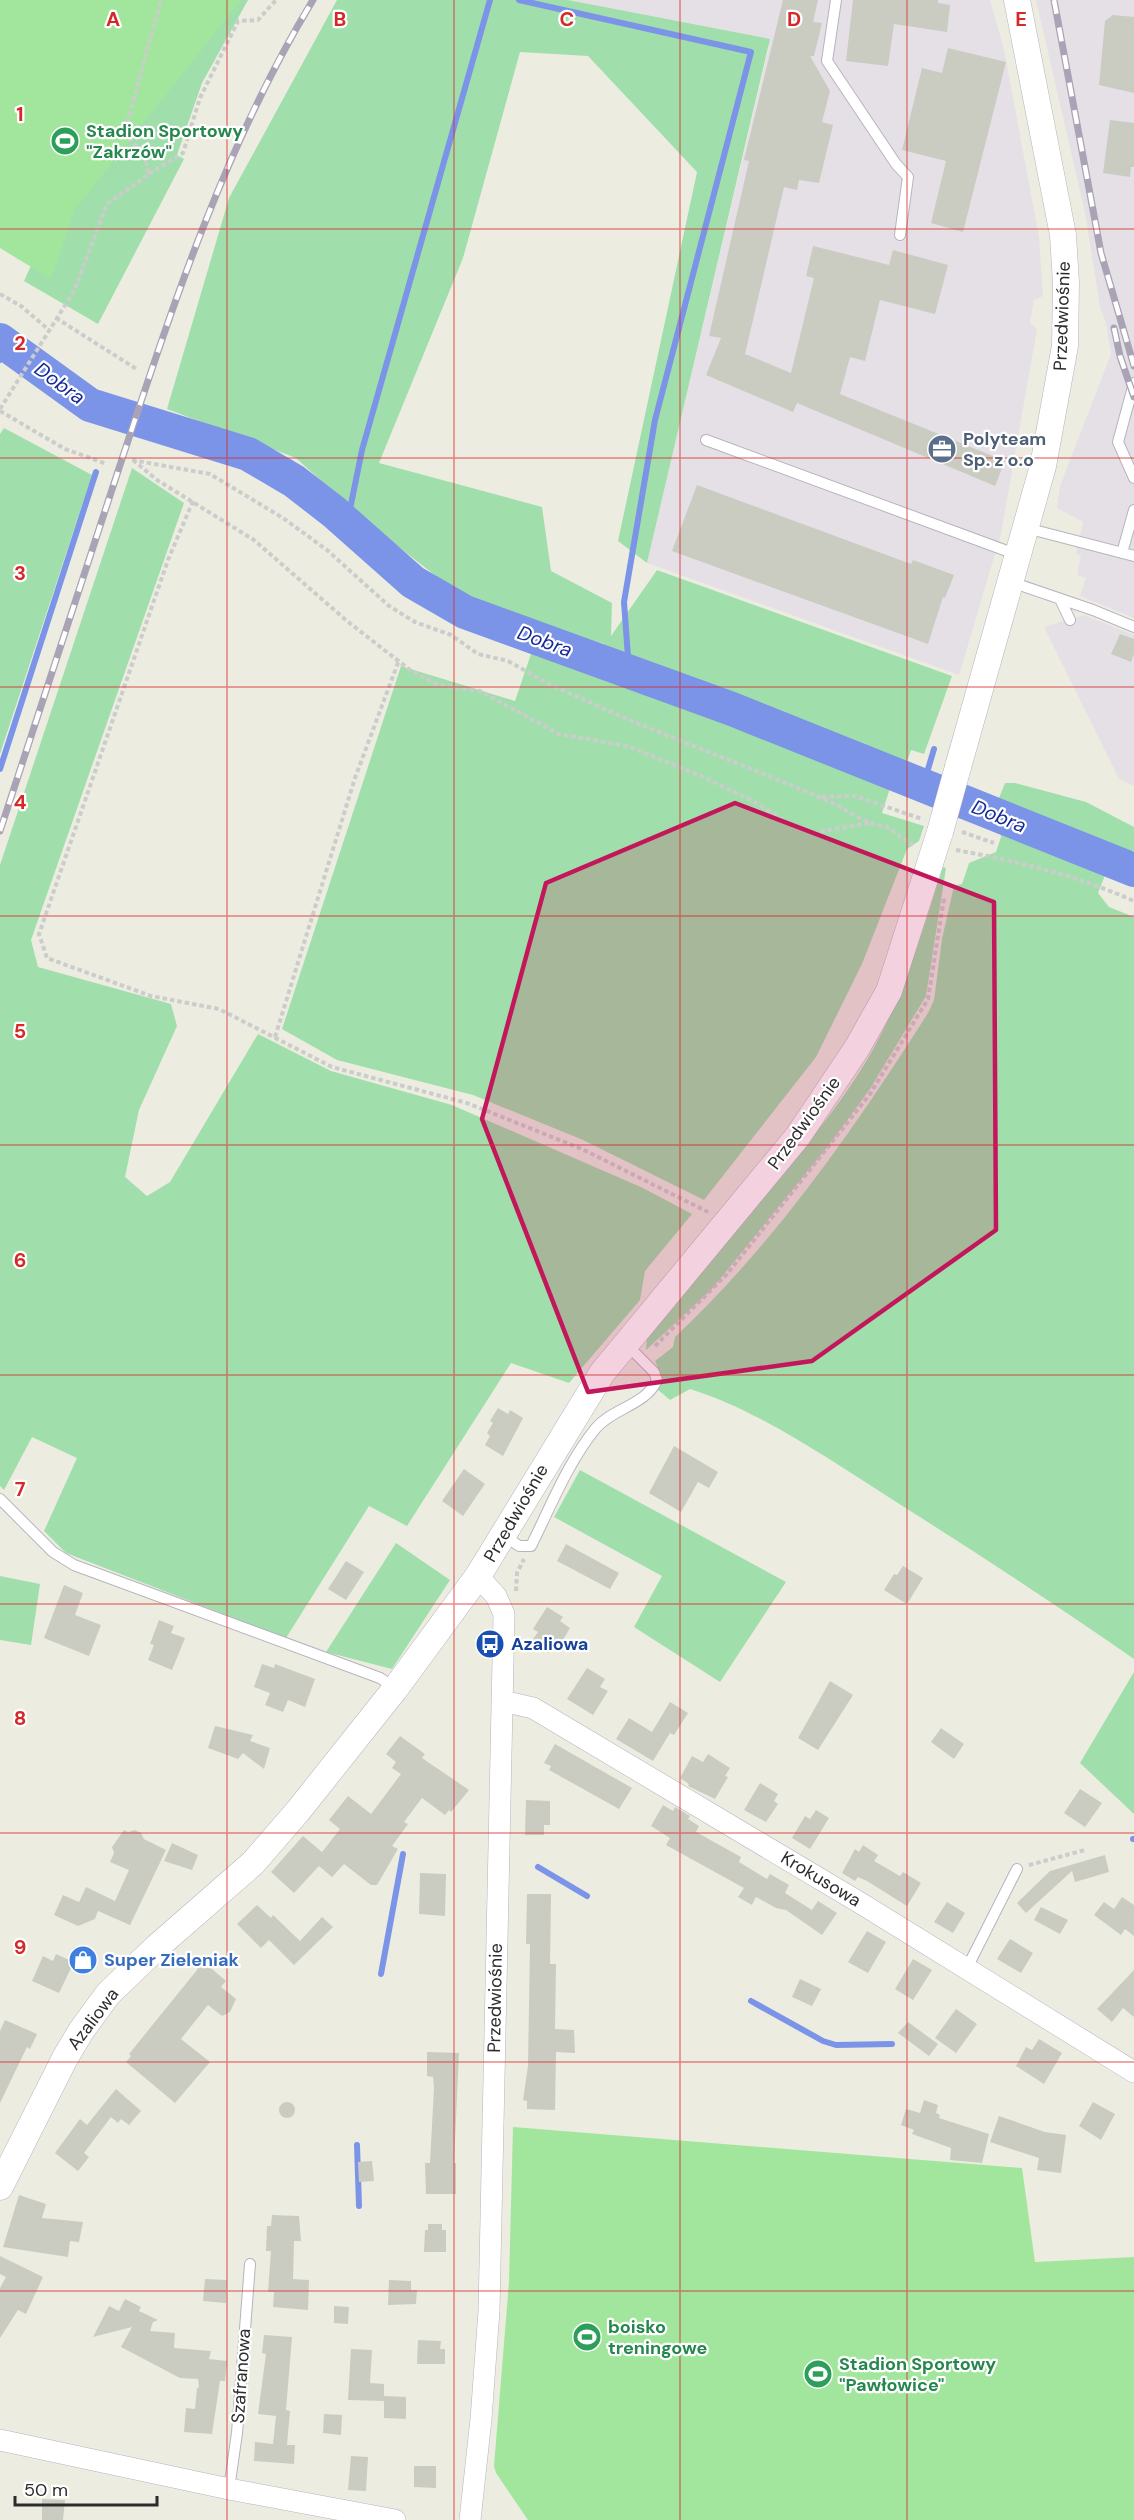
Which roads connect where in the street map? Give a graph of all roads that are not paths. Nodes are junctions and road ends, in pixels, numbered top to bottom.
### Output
1 (836, 0) edge
2 (1017, 0) edge
3 (900, 235) dead end
4 (1134, 383) edge
5 (706, 440) dead end
6 (1134, 478) edge
7 (1134, 510) edge
8 (1026, 528) junction
9 (1122, 553) junction
10 (1018, 555) junction
11 (1134, 556) edge
12 (1011, 582) junction
13 (1060, 599) junction
14 (1070, 620) dead end
15 (1134, 627) edge
16 (626, 1344) junction
17 (0, 1500) edge
18 (504, 1535) junction
19 (478, 1576) junction
20 (395, 1689) junction
21 (502, 1701) junction
22 (1017, 1869) road end
23 (967, 1968) junction
24 (1134, 2072) edge
25 (0, 2187) edge
26 (249, 2264) dead end
27 (0, 2439) edge
28 (229, 2489) junction
29 (395, 2520) edge
30 (470, 2520) edge

1 - 3 lane
2 - 8 street, Przedwiośnie
4 - 6 lane
5 - 10 lane
7 - 9 lane
8 - 9 lane
8 - 10 street, Przedwiośnie
9 - 11 lane
10 - 12 street, Przedwiośnie
12 - 13 lane
12 - 16 street, Przedwiośnie, bridge
13 - 14 lane
13 - 15 lane
16 - 18 street, Przedwiośnie
16 - 18 lane
17 - 20 lane
18 - 19 street, Przedwiośnie
19 - 20 street, Azaliowa
19 - 21 street, Przedwiośnie
20 - 25 street, Azaliowa
21 - 23 street, Krokusowa
21 - 30 street, Przedwiośnie
22 - 23 lane
23 - 24 street, Krokusowa
26 - 28 lane, Szafranowa
27 - 28 street
28 - 29 street

